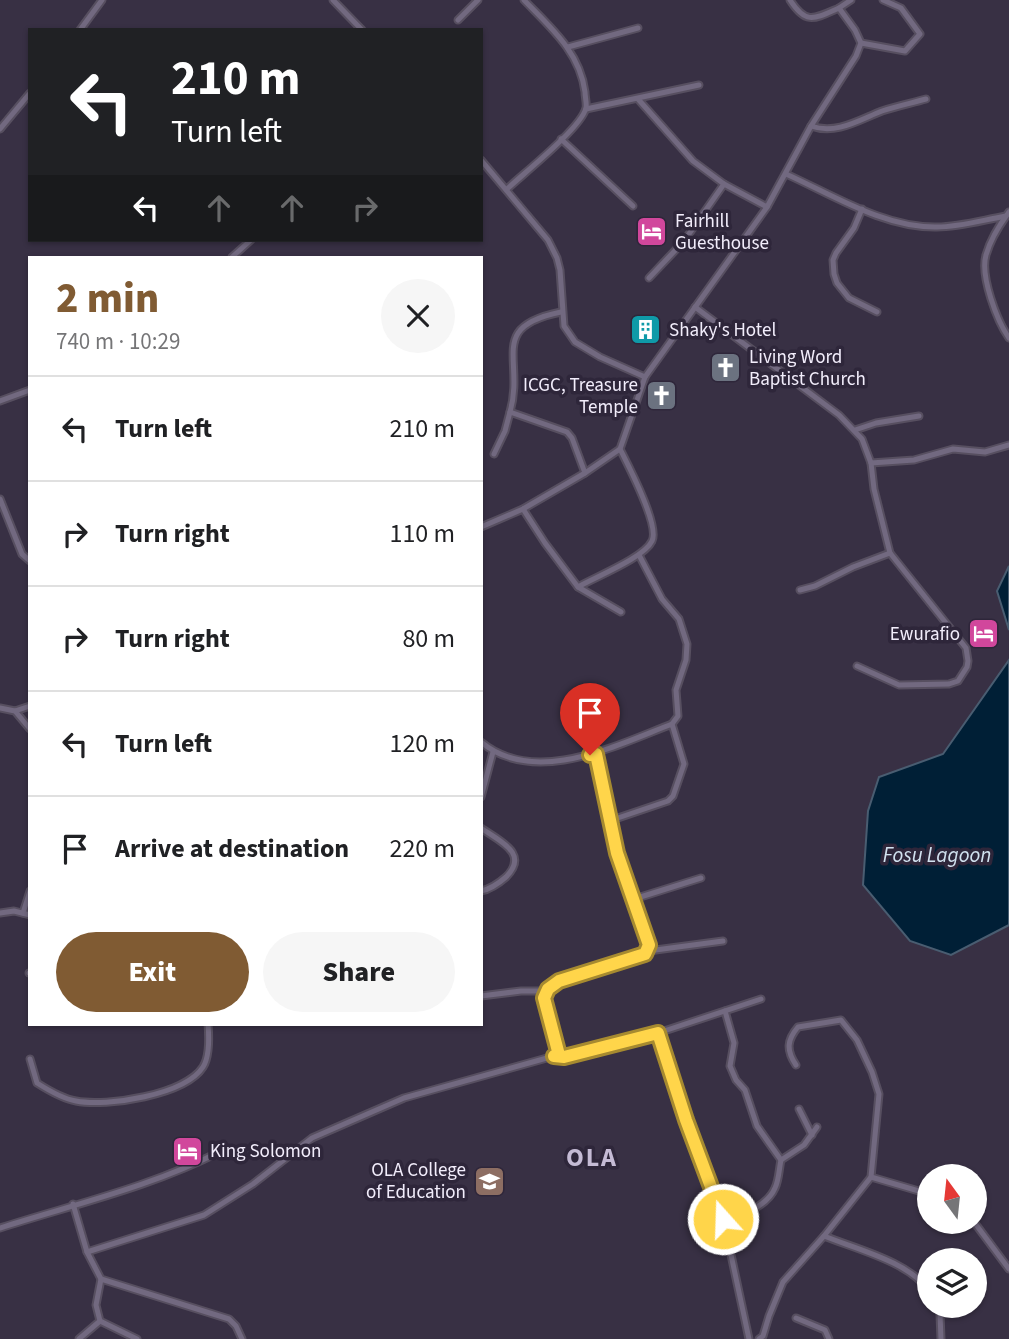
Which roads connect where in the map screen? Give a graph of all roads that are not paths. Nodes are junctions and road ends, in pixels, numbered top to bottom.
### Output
1 (102, 0) edge
2 (333, 0) edge
3 (478, 0) edge
4 (524, 0) edge
5 (790, 0) edge
6 (851, 0) edge
7 (883, 0) edge
8 (839, 8) junction
9 (458, 20) dead end
10 (81, 28) edge
11 (360, 28) edge
12 (638, 28) dead end
13 (861, 43) junction
14 (568, 47) junction
15 (699, 85) dead end
16 (28, 95) edge
17 (638, 99) junction
18 (926, 99) dead end
19 (586, 109) junction
20 (811, 126) junction
21 (0, 129) edge
22 (561, 139) junction
23 (483, 162) edge
24 (786, 174) junction
25 (724, 184) junction
26 (507, 189) junction
27 (633, 205) dead end
28 (767, 207) junction
29 (862, 209) junction
30 (1007, 214) edge
31 (240, 242) edge
32 (249, 242) edge
33 (244, 246) junction
34 (233, 256) edge
35 (649, 278) dead end
36 (695, 307) junction
37 (561, 312) junction
38 (877, 312) dead end
39 (1009, 338) edge
40 (645, 377) junction
41 (28, 391) edge
42 (0, 401) edge
43 (510, 412) junction
44 (919, 416) dead end
45 (855, 430) junction
46 (1009, 445) edge
47 (620, 449) junction
48 (494, 454) dead end
49 (871, 463) junction
50 (585, 474) junction
51 (0, 499) edge
52 (523, 509) junction
53 (483, 526) edge
54 (890, 553) junction
55 (639, 555) junction
56 (28, 559) edge
57 (578, 587) junction
58 (800, 590) dead end
59 (621, 612) dead end
60 (857, 666) dead end
61 (28, 707) edge
62 (0, 708) edge
63 (15, 710) junction
64 (672, 724) junction
65 (28, 726) edge
66 (483, 744) edge
67 (493, 752) junction
68 (596, 754) junction
69 (483, 790) edge
70 (609, 821) junction
71 (483, 829) edge
72 (701, 878) dead end
73 (483, 890) edge
74 (634, 899) junction
75 (0, 913) edge
76 (26, 914) edge
77 (723, 941) dead end
78 (648, 950) junction
79 (546, 991) junction
80 (483, 996) edge
81 (761, 999) dead end
82 (725, 1011) junction
83 (208, 1026) edge
84 (658, 1033) junction
85 (554, 1056) junction
86 (30, 1059) dead end
87 (796, 1065) dead end
88 (799, 1110) dead end
89 (817, 1127) dead end
90 (813, 1135) junction
91 (221, 1151) dead end
92 (781, 1160) junction
93 (871, 1177) junction
94 (917, 1191) edge
95 (73, 1204) junction
96 (724, 1222) junction
97 (0, 1228) edge
98 (983, 1234) edge
99 (824, 1236) junction
100 (87, 1252) junction
101 (1009, 1269) edge
102 (101, 1279) junction
103 (917, 1279) edge
104 (796, 1318) dead end
105 (940, 1318) edge
106 (100, 1321) junction
107 (79, 1339) edge
108 (137, 1339) edge
109 (242, 1339) edge
110 (750, 1339) edge
111 (759, 1339) edge
112 (829, 1339) edge
113 (941, 1339) edge

1 - 10 street
2 - 11 street
3 - 9 street
4 - 14 street
5 - 8 street
6 - 8 street
7 - 13 street
8 - 13 street
12 - 14 street
13 - 20 street
14 - 19 street
15 - 17 street
16 - 21 street
17 - 19 street
17 - 25 street
18 - 20 street
19 - 22 street
20 - 24 street
22 - 26 street
22 - 27 street
23 - 26 street
24 - 28 street
24 - 29 street
25 - 28 street
25 - 35 street
26 - 37 street
28 - 36 street
29 - 30 street
29 - 38 street
30 - 39 street
31 - 33 street
32 - 33 street
33 - 34 street
36 - 40 street
36 - 45 street
37 - 40 street
37 - 43 street
40 - 47 street
41 - 42 street
43 - 48 street
43 - 50 street
44 - 45 street
45 - 49 street
46 - 49 street
47 - 50 street
47 - 55 street
49 - 54 street
50 - 52 street
51 - 56 street
52 - 53 street
52 - 57 street
54 - 58 street
54 - 60 street
55 - 57 street
55 - 64 street
57 - 59 street
61 - 63 street
62 - 63 street
63 - 65 street
64 - 68 street
64 - 70 street
66 - 67 street
67 - 68 street
67 - 69 street
68 - 70 street
70 - 74 street
71 - 73 street
72 - 74 street
74 - 78 street
75 - 76 street
77 - 78 street
78 - 79 street
79 - 80 street
79 - 85 street
81 - 82 street
82 - 84 street
82 - 92 street
83 - 86 street
84 - 85 street
84 - 96 street
85 - 100 street
87 - 93 street
88 - 90 street
89 - 90 street
90 - 92 street
91 - 95 street
92 - 96 street
93 - 94 street
93 - 99 street
95 - 97 street
95 - 100 street
96 - 110 street
98 - 101 street
99 - 103 street
99 - 111 street
100 - 102 street
102 - 106 street
102 - 109 street
104 - 112 street
105 - 113 street
106 - 107 street
106 - 108 street

